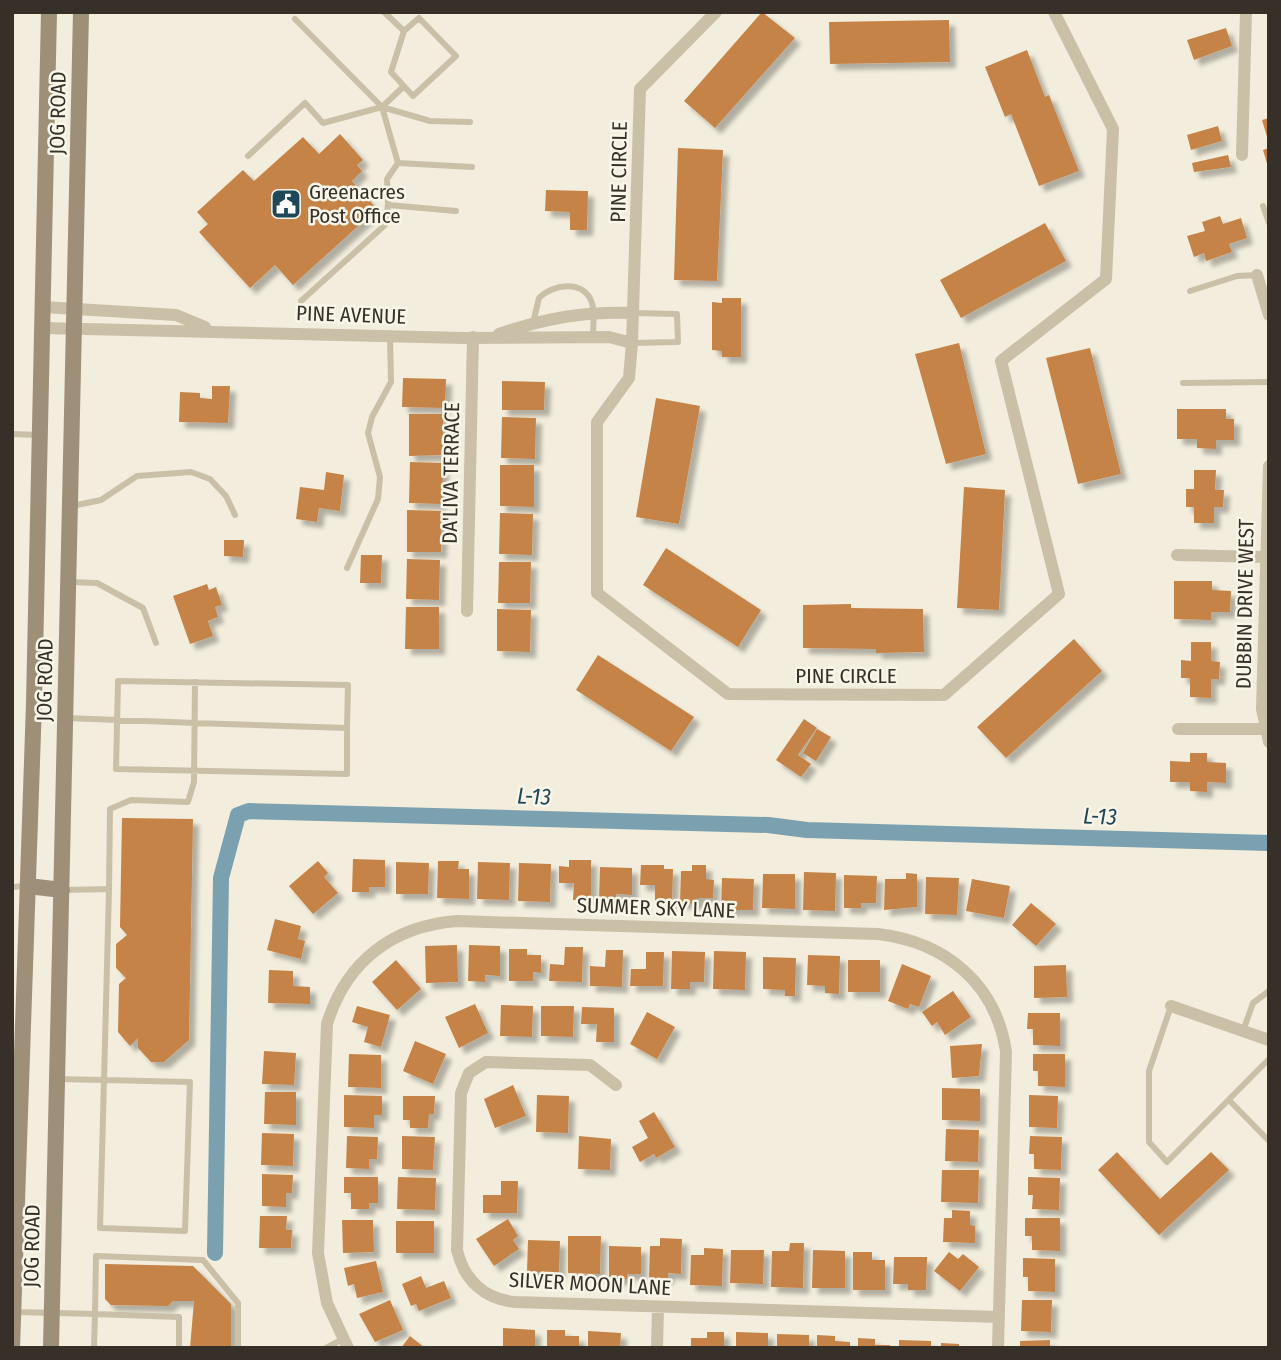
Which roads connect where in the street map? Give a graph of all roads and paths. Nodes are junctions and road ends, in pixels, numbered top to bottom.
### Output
1 (50, 12) edge
2 (81, 12) edge
3 (384, 12) edge
4 (716, 12) edge
5 (1054, 12) edge
6 (1246, 12) edge
7 (295, 19) dead end
8 (404, 31) junction
9 (404, 86) junction
10 (382, 107) junction
11 (470, 122) dead end
12 (1242, 155) dead end
13 (248, 156) dead end
14 (398, 163) junction
15 (472, 167) dead end
16 (388, 205) junction
17 (1263, 206) dead end
18 (456, 211) dead end
19 (1269, 223) edge
20 (1262, 282) edge
21 (1190, 291) dead end
22 (301, 301) dead end
23 (1267, 301) edge
24 (43, 307) junction
25 (75, 307) junction
26 (592, 311) junction
27 (634, 313) junction
28 (1269, 315) edge
29 (533, 323) junction
30 (74, 327) junction
31 (42, 328) junction
32 (212, 330) junction
33 (390, 336) junction
34 (473, 337) junction
35 (489, 337) junction
36 (529, 337) junction
37 (593, 337) junction
38 (632, 343) junction
39 (1269, 382) edge
40 (1183, 383) dead end
41 (12, 434) edge
42 (40, 436) junction
43 (1269, 466) edge
44 (71, 506) junction
45 (235, 515) dead end
46 (1178, 555) dead end
47 (1266, 557) junction
48 (347, 568) dead end
49 (69, 582) junction
50 (467, 611) dead end
51 (156, 643) dead end
52 (195, 682) junction
53 (66, 718) junction
54 (116, 720) junction
55 (195, 723) junction
56 (347, 728) junction
57 (1178, 729) dead end
58 (1264, 729) junction
59 (1269, 743) edge
60 (194, 770) junction
61 (20, 887) edge
62 (109, 889) junction
63 (62, 890) junction
64 (1269, 991) edge
65 (1171, 1006) joint
66 (1243, 1031) junction
67 (1269, 1040) edge
68 (1269, 1059) edge
69 (57, 1079) junction
70 (104, 1080) junction
71 (617, 1084) dead end
72 (1228, 1100) junction
73 (1269, 1141) edge
74 (658, 1307) junction
75 (14, 1312) edge
76 (52, 1313) junction
77 (95, 1314) junction
78 (999, 1317) junction
79 (345, 1344) edge
80 (12, 1348) edge
81 (51, 1348) edge
82 (94, 1348) edge
83 (179, 1348) edge
84 (238, 1348) edge
85 (326, 1348) edge
86 (657, 1348) edge
87 (998, 1348) edge

1 - 24 main road, JOG ROAD
2 - 25 main road, JOG ROAD
3 - 8 lane
4 - 27 street, PINE CIRCLE
5 - 38 street, PINE CIRCLE
6 - 12 street
7 - 10 lane
8 - 9 lane
8 - 9 lane
9 - 10 lane
10 - 11 lane
10 - 13 lane
10 - 14 lane
14 - 15 lane
14 - 16 lane
16 - 18 lane
16 - 22 lane
17 - 19 lane
20 - 21 lane
20 - 23 street
23 - 28 street
24 - 25 street, PINE AVENUE
24 - 31 main road, JOG ROAD
25 - 30 main road, JOG ROAD
25 - 32 street, PINE AVENUE
26 - 27 street, PINE AVENUE
26 - 29 street, PINE AVENUE
26 - 29 lane
26 - 37 lane
27 - 38 street, PINE CIRCLE
27 - 38 lane
29 - 35 street, PINE AVENUE
29 - 36 lane
30 - 31 street, PINE AVENUE
30 - 32 street, PINE AVENUE
30 - 44 main road, JOG ROAD
31 - 42 main road, JOG ROAD
32 - 33 street, PINE AVENUE
33 - 34 street, PINE AVENUE
33 - 48 lane
34 - 35 street, PINE AVENUE
34 - 50 street, DA'LIVA TERRACE
35 - 36 street, PINE AVENUE
36 - 37 street, PINE AVENUE
37 - 38 street, PINE AVENUE
39 - 40 lane
41 - 42 lane
42 - 61 main road, JOG ROAD
43 - 47 street, DUBBIN DRIVE WEST
44 - 45 lane
44 - 49 main road, JOG ROAD
46 - 47 street
47 - 58 street, DUBBIN DRIVE WEST
49 - 51 lane
49 - 53 main road, JOG ROAD
52 - 54 lane
52 - 55 lane
52 - 56 lane
53 - 54 lane
53 - 63 main road, JOG ROAD
54 - 55 lane
54 - 60 lane
55 - 56 lane
55 - 60 lane
56 - 60 lane
57 - 58 street
58 - 59 street, DUBBIN DRIVE WEST
60 - 62 lane
61 - 63 main road
61 - 75 main road, JOG ROAD
62 - 63 lane
62 - 70 lane
63 - 69 main road, JOG ROAD
64 - 66 lane
65 - 66 street
65 - 72 lane
66 - 67 street
68 - 72 lane
69 - 70 lane
69 - 76 main road, JOG ROAD
70 - 70 lane
71 - 74 street, SILVER MOON LANE
72 - 73 lane
74 - 78 street, SILVER MOON LANE
74 - 86 street
75 - 76 lane
75 - 80 main road, JOG ROAD
76 - 77 lane
76 - 81 main road, JOG ROAD
77 - 82 lane
77 - 83 lane
77 - 84 lane
78 - 79 street, SUMMER SKY LANE
78 - 87 street, SUMMER SKY LANE
79 - 85 lane

